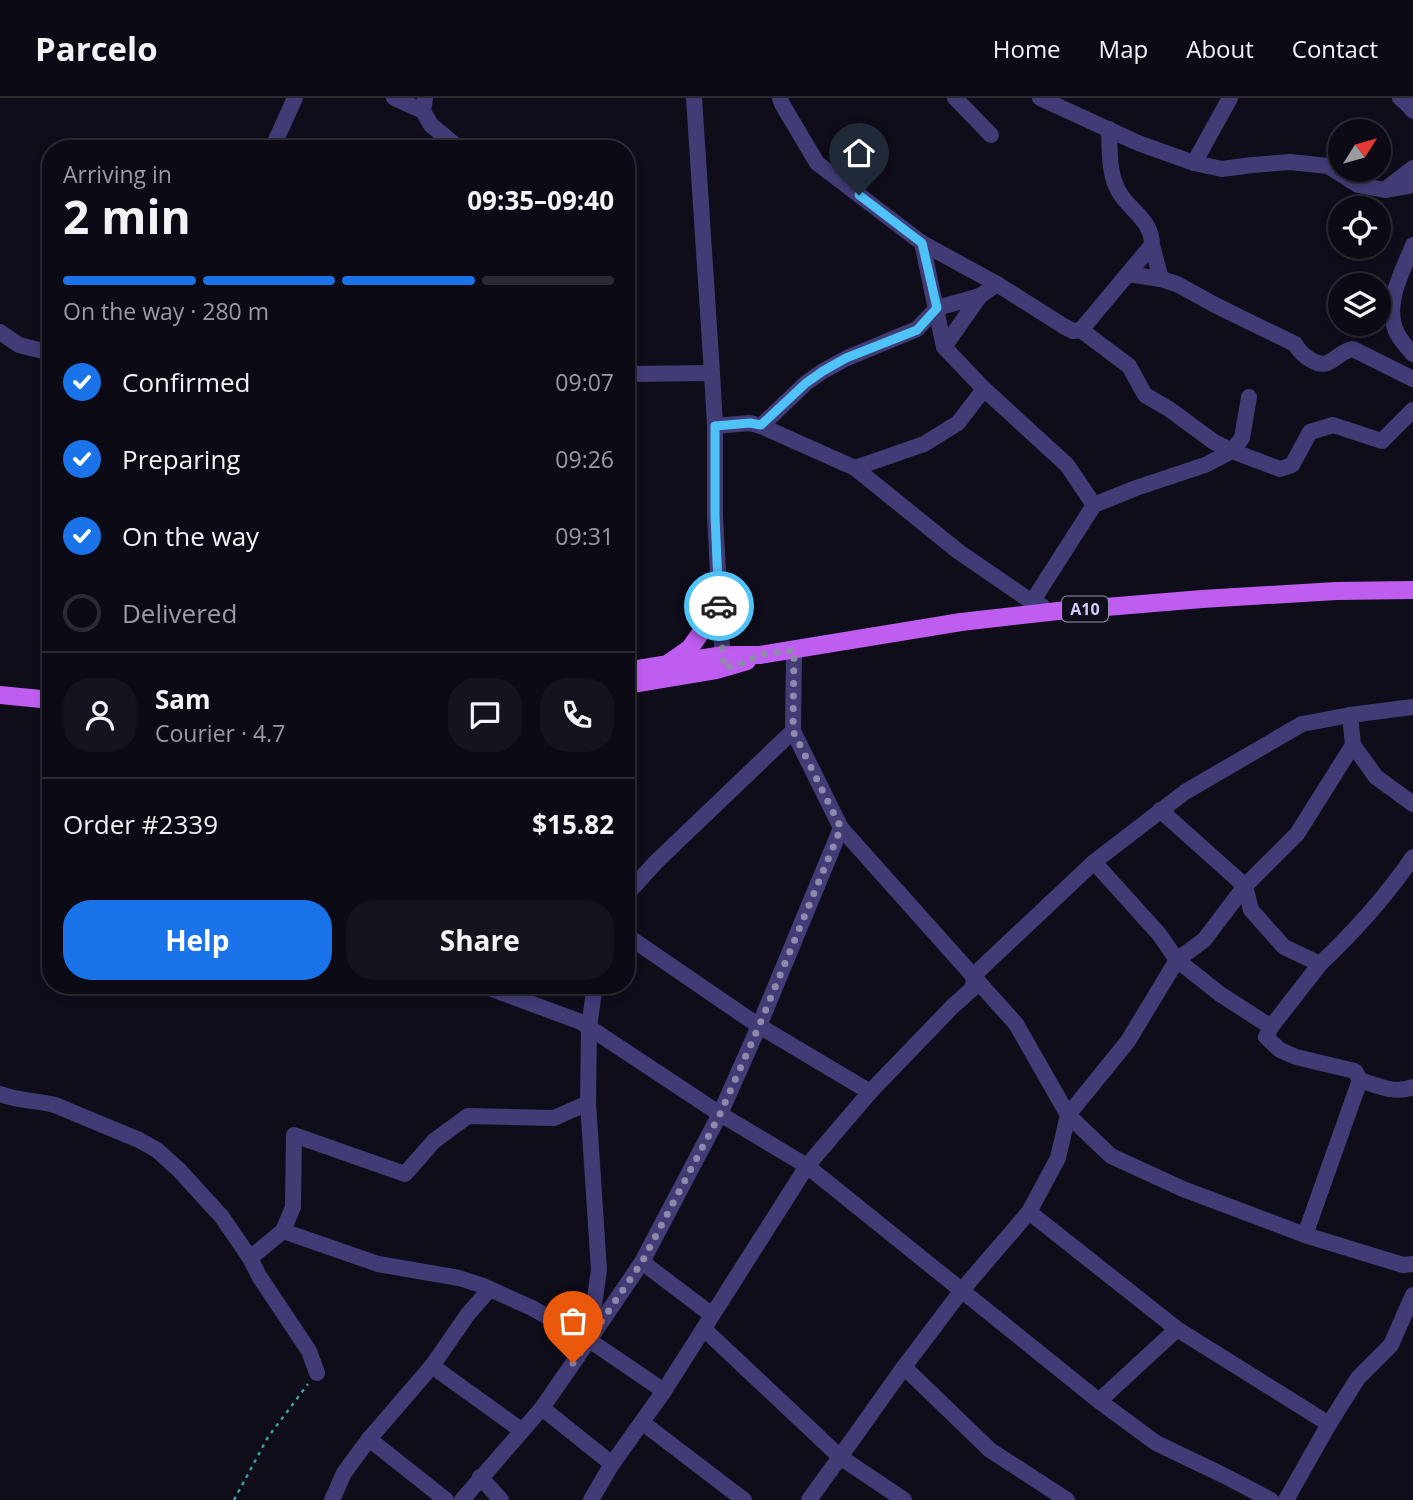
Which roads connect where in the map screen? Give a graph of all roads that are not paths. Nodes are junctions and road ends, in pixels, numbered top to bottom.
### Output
1 (295, 98) edge
2 (394, 98) edge
3 (694, 98) edge
4 (780, 98) edge
5 (956, 98) edge
6 (1230, 98) edge
7 (1400, 98) edge
8 (1047, 99) edge
9 (424, 104) edge
10 (1413, 111) edge
11 (1109, 129) junction
12 (991, 135) dead end
13 (276, 140) edge
14 (449, 140) edge
15 (1194, 163) junction
16 (1413, 168) edge
17 (1413, 185) edge
18 (1385, 190) junction
19 (922, 243) junction
20 (1152, 245) junction
21 (1413, 245) edge
22 (1128, 274) junction
23 (1161, 279) junction
24 (997, 284) junction
25 (980, 296) junction
26 (937, 308) junction
27 (1082, 330) junction
28 (0, 332) edge
29 (19, 345) junction
30 (944, 347) junction
31 (0, 351) edge
32 (42, 351) edge
33 (1413, 354) edge
34 (712, 373) junction
35 (635, 374) edge
36 (1413, 379) edge
37 (984, 389) junction
38 (1249, 397) dead end
39 (1413, 410) edge
40 (761, 425) junction
41 (715, 426) junction
42 (1232, 451) junction
43 (855, 468) junction
44 (1094, 505) junction
45 (1413, 590) edge
46 (718, 591) junction
47 (1032, 602) junction
48 (1058, 611) junction
49 (794, 650) junction
50 (723, 662) junction
51 (667, 664) junction
52 (635, 669) edge
53 (635, 683) edge
54 (0, 695) edge
55 (42, 699) edge
56 (1413, 707) edge
57 (1350, 715) junction
58 (793, 731) junction
59 (1353, 745) junction
60 (1413, 804) edge
61 (1160, 810) junction
62 (841, 828) junction
63 (1413, 857) edge
64 (1094, 862) junction
65 (635, 885) edge
66 (1245, 886) junction
67 (635, 941) edge
68 (1177, 960) junction
69 (1320, 964) junction
70 (974, 975) junction
71 (505, 994) edge
72 (594, 994) edge
73 (759, 1026) junction
74 (589, 1027) junction
75 (1271, 1027) junction
76 (1360, 1080) junction
77 (1413, 1087) edge
78 (870, 1092) junction
79 (0, 1094) edge
80 (588, 1103) junction
81 (720, 1114) junction
82 (1068, 1115) junction
83 (807, 1166) junction
84 (1029, 1212) junction
85 (283, 1231) junction
86 (1305, 1236) junction
87 (250, 1258) junction
88 (642, 1262) junction
89 (1413, 1264) edge
90 (489, 1290) junction
91 (962, 1290) junction
92 (1413, 1295) edge
93 (708, 1322) junction
94 (1177, 1329) junction
95 (589, 1340) junction
96 (432, 1366) junction
97 (904, 1367) junction
98 (317, 1373) road end
99 (664, 1391) junction
100 (1099, 1401) junction
101 (542, 1408) junction
102 (643, 1423) junction
103 (1329, 1424) junction
104 (521, 1430) junction
105 (369, 1439) junction
106 (840, 1457) junction
107 (612, 1464) junction
108 (480, 1478) junction
109 (332, 1500) edge
110 (446, 1500) edge
111 (462, 1500) edge
112 (500, 1500) edge
113 (592, 1500) edge
114 (744, 1500) edge
115 (809, 1500) edge
116 (904, 1500) edge
117 (1068, 1500) edge
118 (1271, 1500) edge
119 (1286, 1500) edge

1 - 13 street
2 - 9 street
3 - 34 street
4 - 19 street
5 - 12 street
6 - 15 street
7 - 10 street
8 - 11 street
9 - 14 street
11 - 15 street
11 - 20 street
15 - 18 street
16 - 18 street
17 - 18 street
19 - 24 street
19 - 26 street
20 - 22 street
20 - 23 street
21 - 33 street
22 - 23 street
22 - 27 street
23 - 36 street
24 - 25 street
24 - 27 street
25 - 26 street
25 - 30 street
26 - 30 street
26 - 40 street
27 - 42 street
28 - 29 street
29 - 31 street
29 - 32 street
30 - 37 street
34 - 35 street
34 - 41 street
37 - 43 street
37 - 44 street
38 - 42 street
39 - 42 street
40 - 41 street
40 - 43 street
41 - 46 street
42 - 44 street
43 - 47 street
44 - 47 street
45 - 48 main road, A10
46 - 50 street
46 - 51 main road
47 - 48 street
48 - 49 main road, A10
49 - 50 main road, A10
49 - 58 street
50 - 51 main road, A10
50 - 53 main road, A10
51 - 52 main road, A10
54 - 55 main road
56 - 57 street
57 - 59 street
57 - 61 street
58 - 62 street
58 - 65 street
59 - 60 street
59 - 66 street
61 - 64 street
61 - 66 street
62 - 70 street
62 - 73 street
63 - 69 street
64 - 68 street
64 - 70 street
66 - 68 street
66 - 69 street
67 - 73 street
68 - 75 street
68 - 82 street
69 - 75 street
70 - 78 street
70 - 82 street
71 - 74 street
72 - 74 street
73 - 78 street
73 - 81 street
74 - 80 street
74 - 81 street
75 - 76 street
76 - 77 street
76 - 86 street
78 - 83 street
79 - 87 street
80 - 85 street
80 - 95 street
81 - 83 street
81 - 88 street
82 - 84 street
82 - 86 street
83 - 91 street
83 - 93 street
84 - 91 street
84 - 94 street
85 - 87 street
85 - 90 street
86 - 89 street
87 - 98 street
88 - 93 street
88 - 95 street
90 - 95 street
90 - 96 street
91 - 97 street
91 - 100 street
92 - 103 street
93 - 99 street
93 - 106 street
94 - 100 street
94 - 103 street
95 - 99 street
95 - 101 street
96 - 104 street
96 - 105 street
97 - 106 street
97 - 117 street
99 - 102 street
100 - 118 street
101 - 104 street
101 - 107 street
102 - 107 street
102 - 114 street
103 - 119 street
104 - 108 street
105 - 109 street
105 - 110 street
106 - 115 street
106 - 116 street
107 - 113 street
108 - 111 street
108 - 112 street

